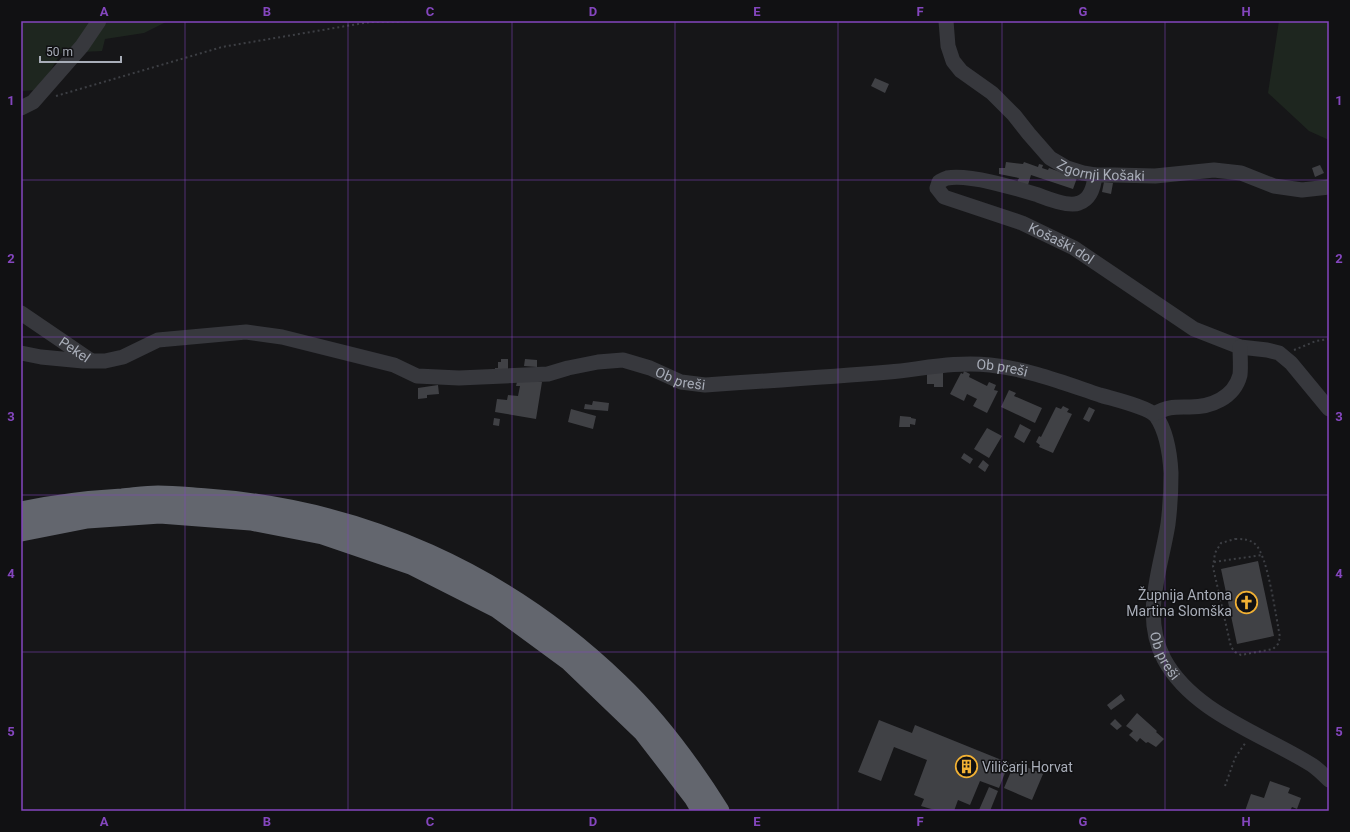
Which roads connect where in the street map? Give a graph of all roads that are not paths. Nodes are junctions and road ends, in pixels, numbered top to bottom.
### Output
1 (99, 21) edge
2 (946, 21) edge
3 (21, 108) edge
4 (1095, 175) junction
5 (1329, 187) edge
6 (21, 312) edge
7 (1240, 347) junction
8 (21, 353) edge
9 (90, 361) junction
10 (1329, 409) edge
11 (1154, 414) junction
12 (21, 512) edge
13 (21, 531) edge
14 (1329, 780) edge
15 (702, 811) edge
16 (719, 811) edge

1 - 3 street
2 - 4 street, Zgornji Košaki
4 - 5 street, Zgornji Košaki
4 - 7 street, Košaški dol
6 - 9 street, Pekel
7 - 10 street, Košaški dol
7 - 11 street
8 - 9 street, Pekel
9 - 11 street, Ob preši
11 - 14 street, Ob preši
12 - 16 highway
13 - 15 highway

